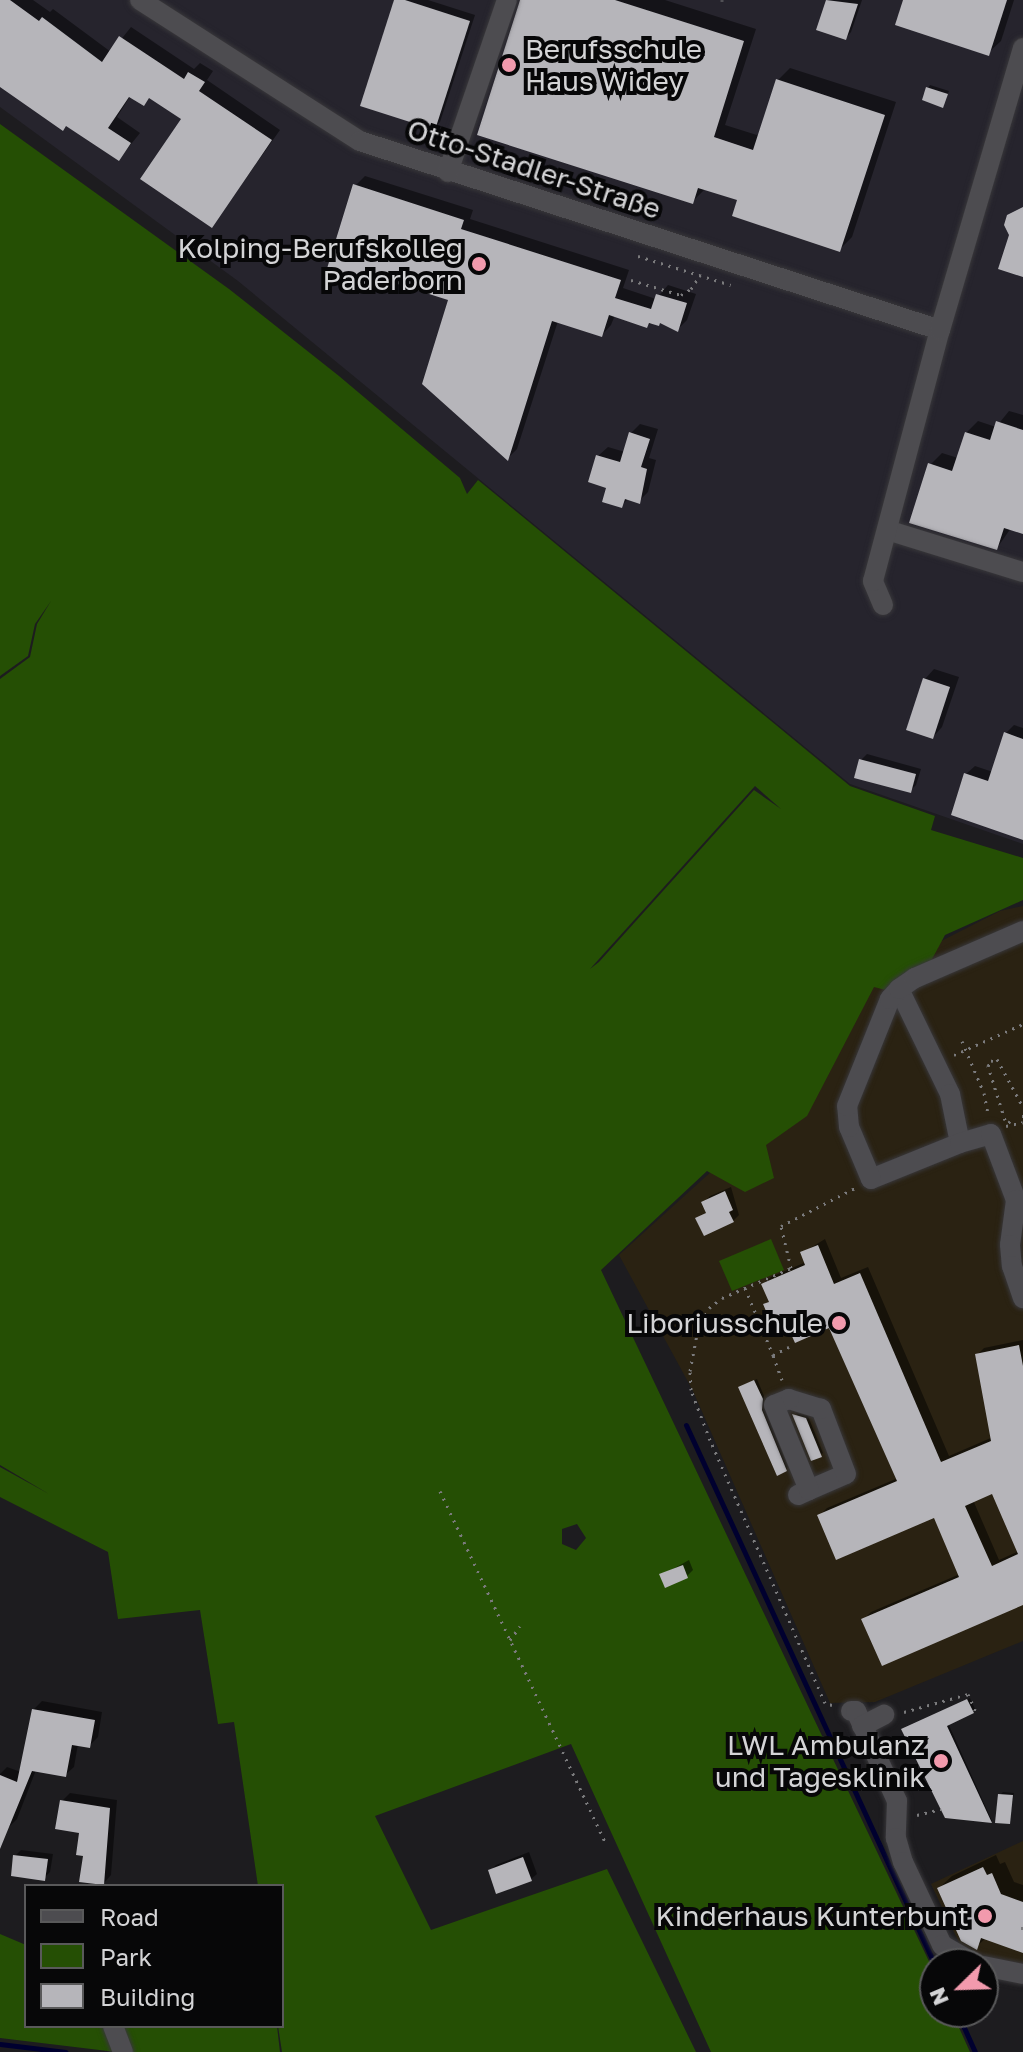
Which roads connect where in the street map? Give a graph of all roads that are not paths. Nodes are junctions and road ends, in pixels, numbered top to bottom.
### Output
1 (140, 0) edge
2 (507, 0) edge
3 (1023, 48) edge
4 (448, 172) junction
5 (940, 330) junction
6 (887, 530) junction
7 (1023, 572) edge
8 (883, 605) dead end
9 (1023, 931) edge
10 (899, 989) junction
11 (960, 1143) junction
12 (1023, 1298) edge
13 (789, 1399) joint
14 (884, 1715) road end
15 (947, 1948) edge
16 (999, 1969) edge
17 (1023, 1974) edge
18 (114, 2028) edge
19 (122, 2051) edge

1 - 4 street, Otto-Stadler-Straße
2 - 4 street
3 - 5 street
4 - 5 street, Otto-Stadler-Straße
5 - 6 street
6 - 7 street
6 - 8 street
9 - 10 street
10 - 11 street
10 - 11 street
11 - 12 street
13 - 13 street
14 - 15 street
16 - 17 street
18 - 19 street

